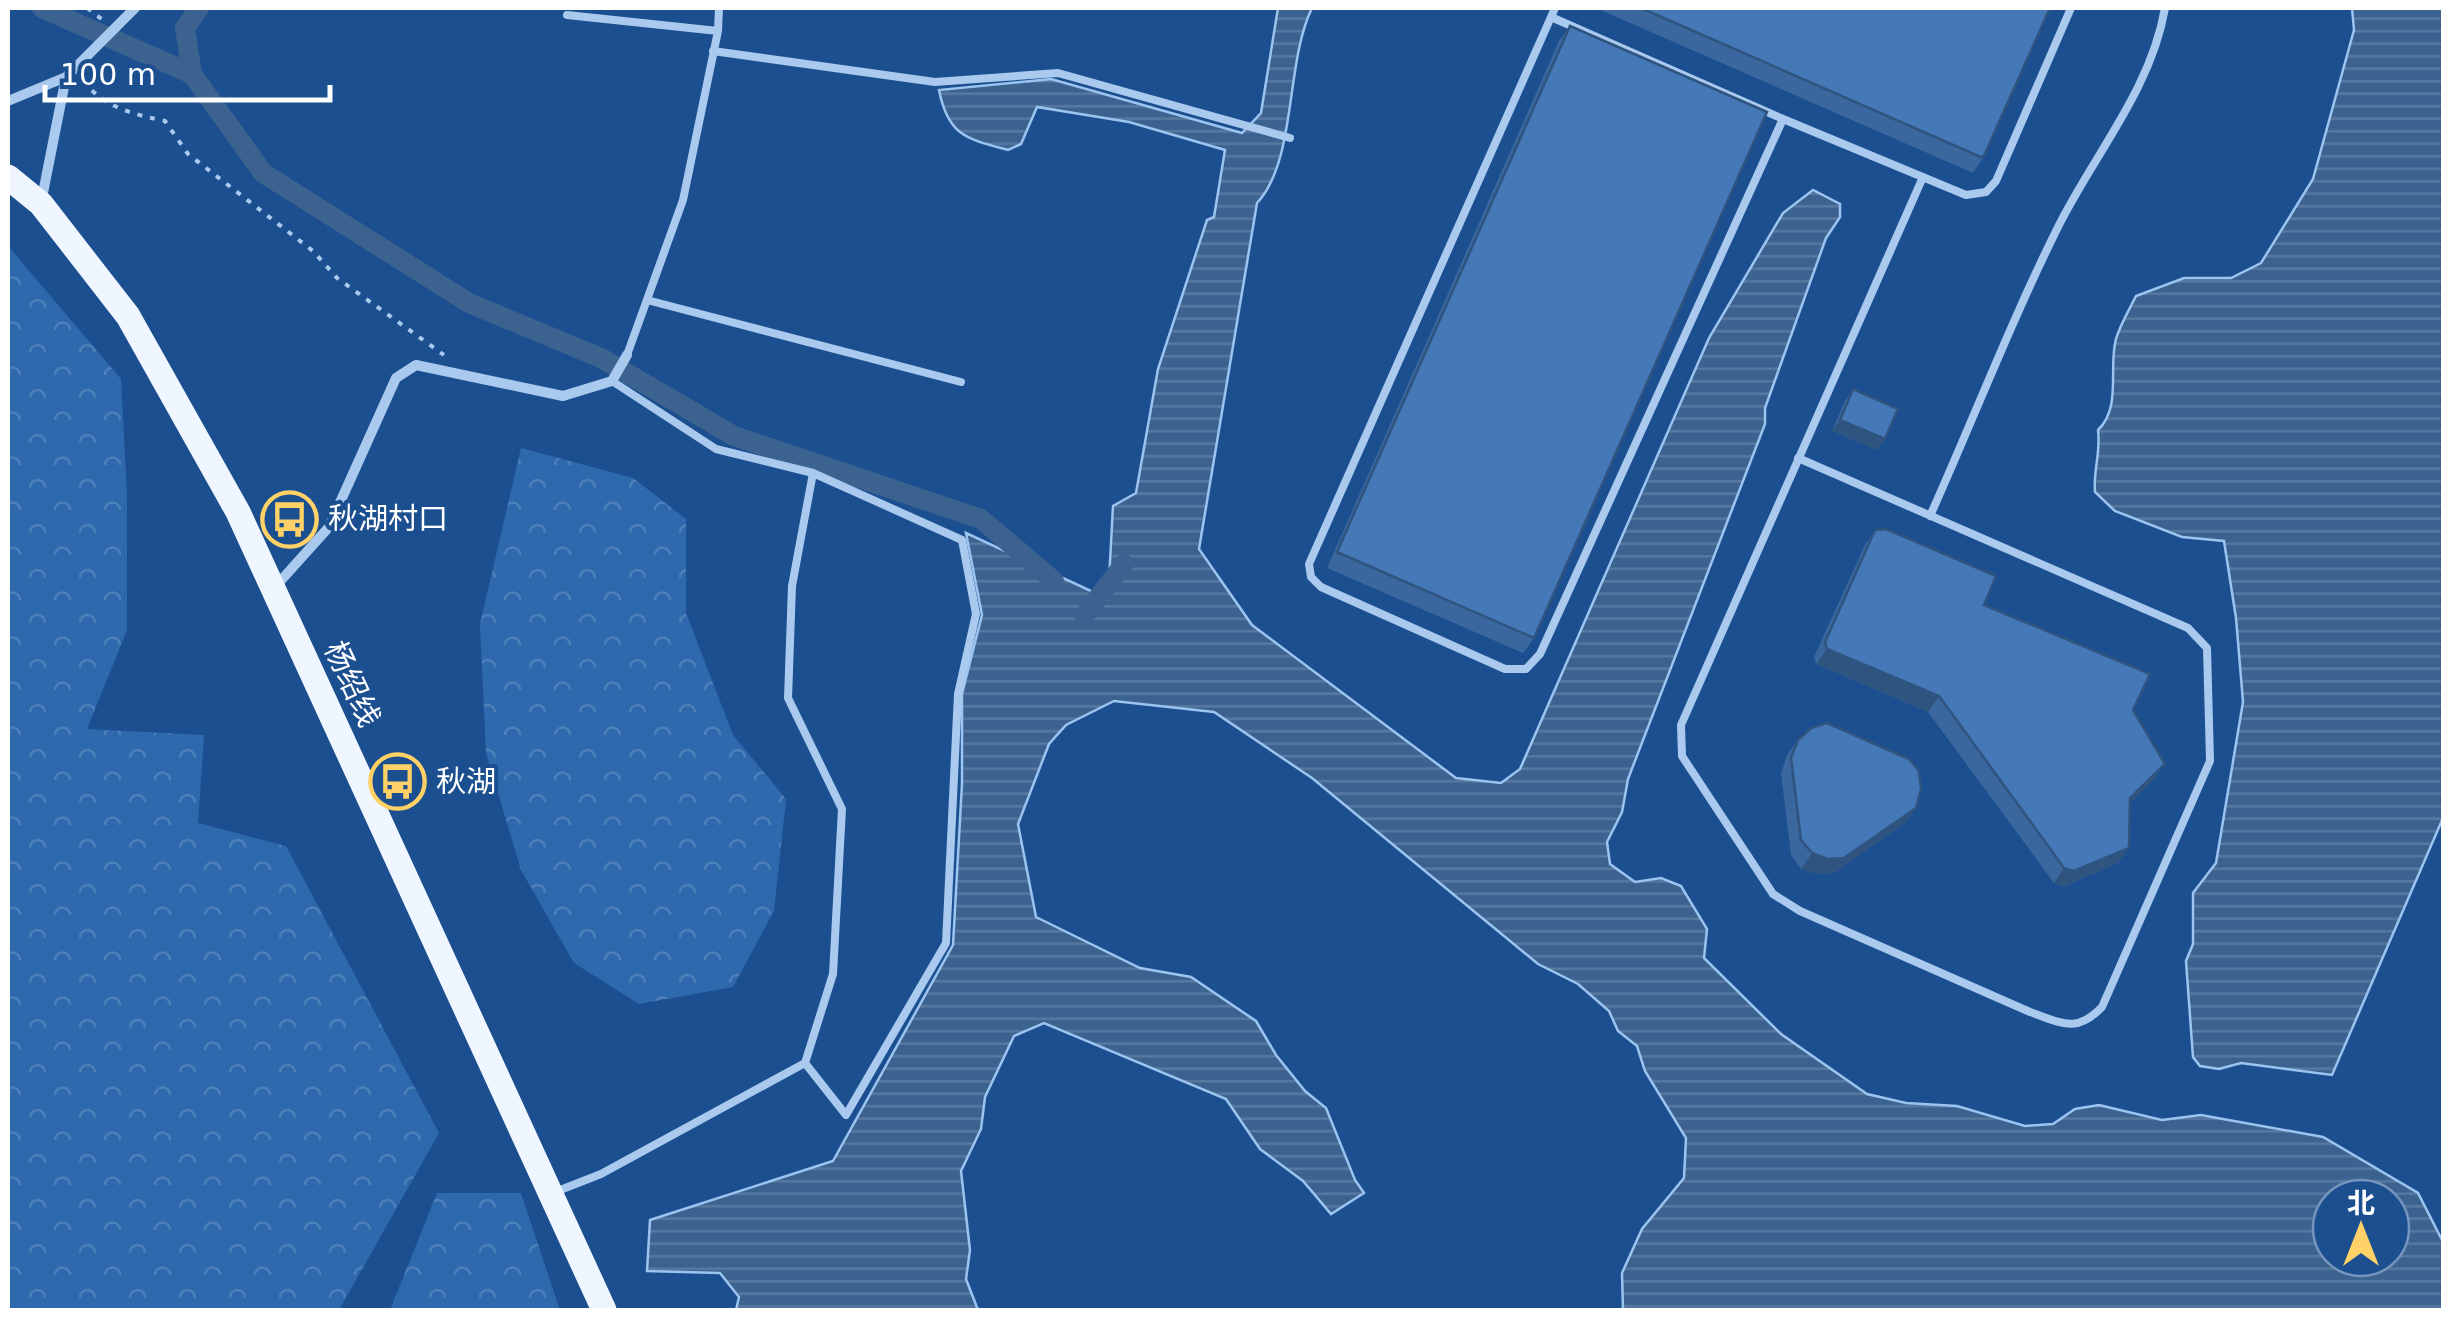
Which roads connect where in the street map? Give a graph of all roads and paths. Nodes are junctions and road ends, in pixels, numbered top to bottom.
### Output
1 (88, 8) edge
2 (135, 8) edge
3 (719, 8) edge
4 (2071, 8) edge
5 (2165, 8) edge
6 (1553, 12) edge
7 (567, 15) dead end
8 (114, 28) junction
9 (718, 31) junction
10 (714, 51) junction
11 (70, 73) junction
12 (8, 101) edge
13 (1783, 119) junction
14 (1290, 138) dead end
15 (8, 177) edge
16 (1922, 177) junction
17 (41, 204) junction
18 (647, 300) junction
19 (627, 355) joint
20 (446, 356) dead end
21 (612, 381) junction
22 (961, 382) dead end
23 (1798, 458) junction
24 (812, 473) junction
25 (1930, 516) junction
26 (273, 590) junction
27 (805, 1063) junction
28 (550, 1194) junction
29 (604, 1310) edge

1 - 8 path
2 - 8 street
3 - 9 lane
4 - 16 lane
5 - 25 lane
6 - 13 lane
6 - 13 lane
7 - 9 lane
8 - 11 street
9 - 10 lane
10 - 14 lane
10 - 18 lane
11 - 12 street
11 - 17 street
11 - 20 path
13 - 16 lane
15 - 17 main road, 杨绍线
16 - 23 lane
17 - 26 main road, 杨绍线
18 - 19 lane
18 - 22 lane
19 - 21 street
21 - 24 lane
21 - 26 street
23 - 25 lane
23 - 25 lane
24 - 27 lane
24 - 27 lane
26 - 28 main road, 杨绍线
27 - 28 lane
28 - 29 main road, 杨绍线

